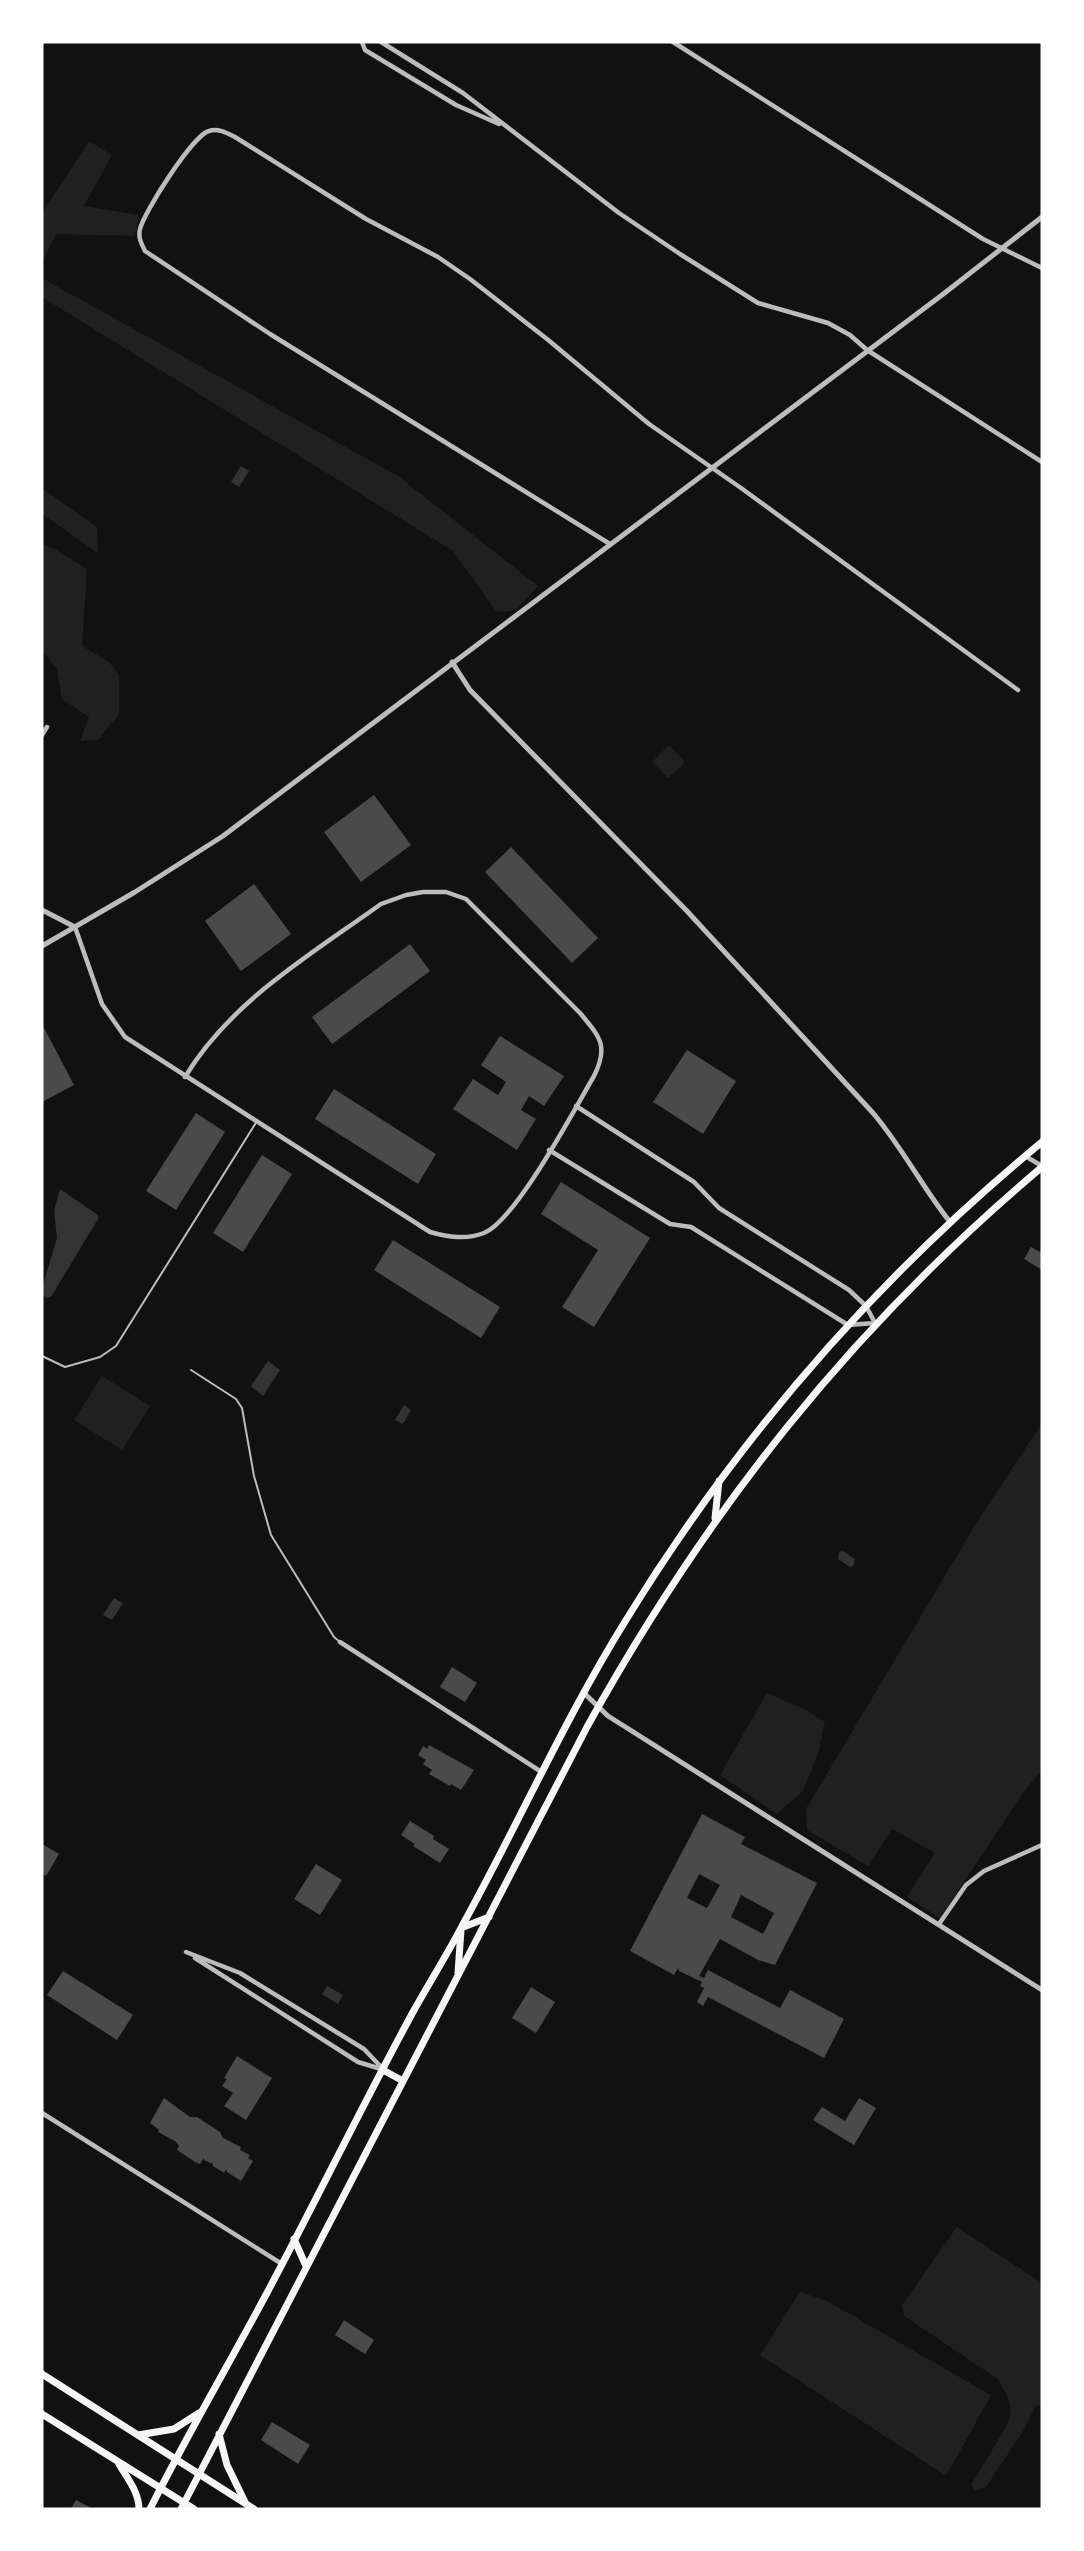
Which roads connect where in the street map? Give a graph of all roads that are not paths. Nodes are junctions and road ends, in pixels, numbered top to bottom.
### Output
1 (362, 42) edge
2 (381, 42) edge
3 (673, 42) edge
4 (507, 128) junction
5 (1042, 217) edge
6 (1002, 248) junction
7 (1042, 268) edge
8 (867, 350) junction
9 (1042, 462) edge
10 (711, 468) junction
11 (610, 544) junction
12 (452, 662) junction
13 (1018, 690) dead end
14 (47, 727) dead end
15 (42, 735) edge
16 (42, 910) edge
17 (75, 927) junction
18 (42, 946) edge
19 (185, 1077) junction
20 (576, 1106) junction
21 (257, 1122) junction
22 (1042, 1142) edge
23 (549, 1150) junction
24 (1025, 1156) junction
25 (1042, 1167) edge
26 (950, 1222) junction
27 (866, 1306) junction
28 (875, 1323) junction
29 (848, 1325) junction
30 (42, 1356) edge
31 (192, 1370) dead end
32 (720, 1479) junction
33 (714, 1521) junction
34 (340, 1642) joint
35 (583, 1692) junction
36 (599, 1707) junction
37 (543, 1773) junction
38 (1042, 1845) edge
39 (489, 1917) junction
40 (939, 1924) junction
41 (461, 1928) junction
42 (458, 1976) junction
43 (1042, 1990) edge
44 (383, 2070) junction
45 (403, 2081) junction
46 (42, 2113) edge
47 (294, 2239) junction
48 (282, 2264) junction
49 (306, 2266) junction
50 (42, 2374) edge
51 (200, 2413) junction
52 (42, 2414) edge
53 (219, 2433) junction
54 (138, 2435) junction
55 (176, 2458) junction
56 (117, 2462) junction
57 (199, 2473) junction
58 (160, 2488) junction
59 (246, 2504) junction
60 (182, 2506) edge
61 (139, 2509) edge
62 (150, 2509) edge
63 (194, 2509) edge
64 (254, 2509) edge

1 - 4 street
2 - 4 street
3 - 6 street
4 - 8 street
5 - 6 street
6 - 7 street
6 - 8 street
8 - 9 street
8 - 10 street
10 - 11 street
10 - 11 street
10 - 13 street
11 - 12 street
12 - 17 street
12 - 26 street
14 - 15 street
16 - 17 street
17 - 18 street
17 - 19 street
19 - 20 street
19 - 21 street
20 - 23 street
20 - 27 street
21 - 23 street
21 - 30 lane
22 - 24 main road
23 - 29 street
24 - 25 street
24 - 26 main road
25 - 28 main road
26 - 27 main road
27 - 28 street
27 - 29 main road
28 - 29 street
28 - 33 main road
29 - 32 main road
31 - 34 lane
32 - 33 main road
32 - 35 main road
33 - 36 main road
34 - 37 street
35 - 36 street
35 - 37 main road
36 - 39 main road
36 - 40 street
37 - 41 main road
38 - 40 street
39 - 41 main road
39 - 42 main road
40 - 43 street
41 - 42 main road
41 - 44 main road
42 - 45 main road
44 - 44 street
44 - 45 main road
44 - 47 main road
45 - 49 main road
46 - 48 street
47 - 48 main road
47 - 49 main road
48 - 51 main road
49 - 53 main road
50 - 54 main road
51 - 54 main road
51 - 55 main road
52 - 56 main road
53 - 57 main road
53 - 59 main road
54 - 55 main road
55 - 57 main road
55 - 58 main road
56 - 58 main road
56 - 61 main road
57 - 59 main road
57 - 60 main road
58 - 60 main road
58 - 62 main road
59 - 64 main road
60 - 63 main road

